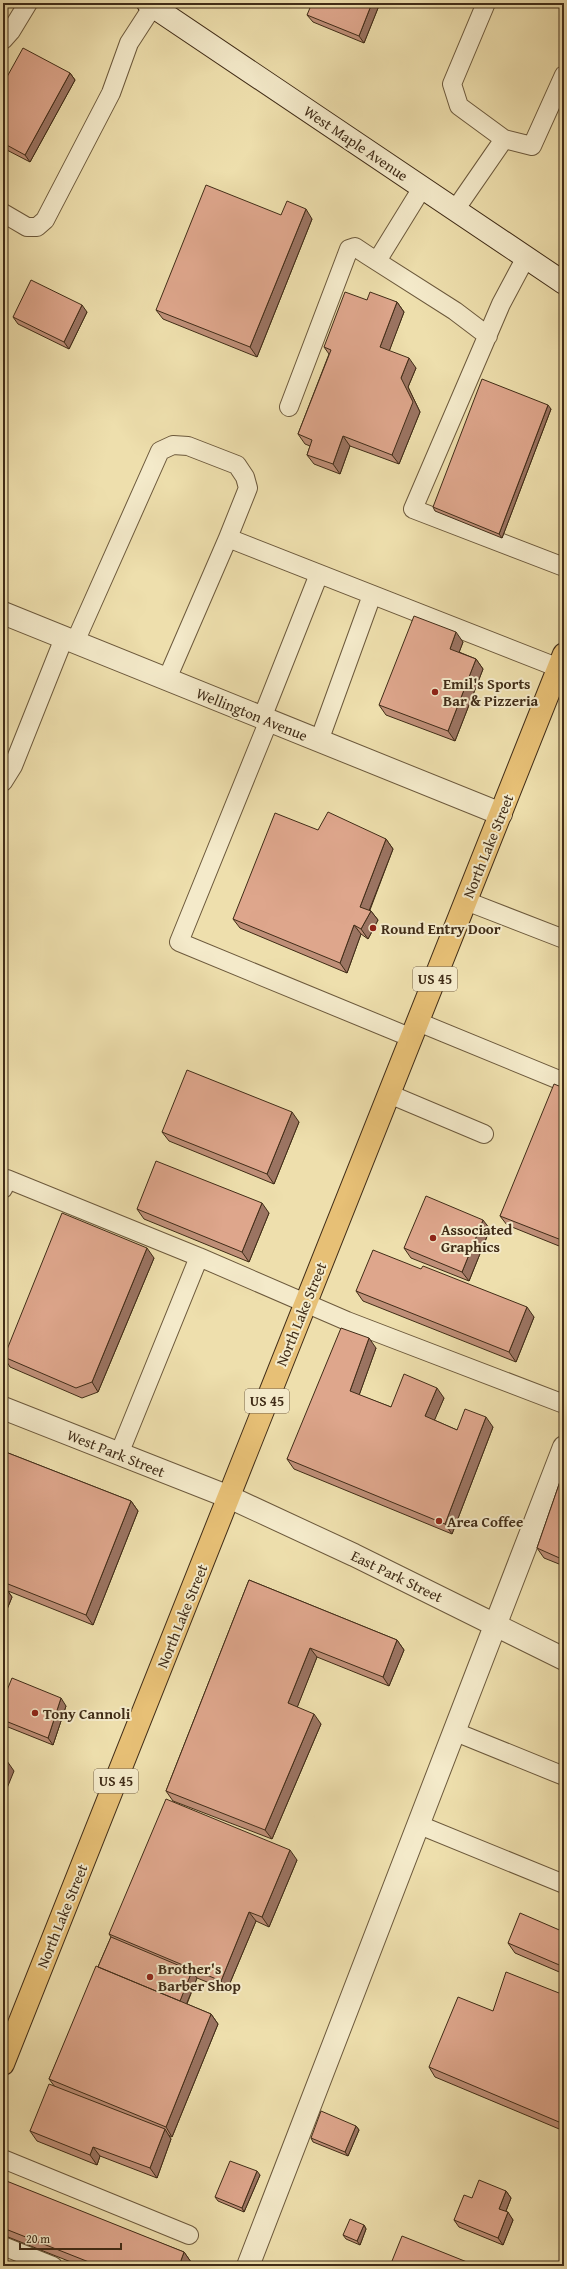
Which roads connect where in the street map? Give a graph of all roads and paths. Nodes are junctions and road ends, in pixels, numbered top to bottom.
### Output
1 (28, 3) edge
2 (486, 3) edge
3 (150, 5) edge
4 (3, 40) edge
5 (564, 75) edge
6 (504, 138) junction
7 (422, 188) junction
8 (455, 210) junction
9 (3, 213) edge
10 (526, 257) junction
11 (378, 261) junction
12 (564, 283) edge
13 (488, 336) junction
14 (289, 407) dead end
15 (228, 538) junction
16 (564, 567) edge
17 (319, 574) junction
18 (372, 595) junction
19 (3, 613) edge
20 (70, 640) junction
21 (561, 661) edge
22 (167, 679) junction
23 (265, 719) junction
24 (319, 741) junction
25 (3, 782) edge
26 (501, 814) junction
27 (466, 901) junction
28 (564, 939) edge
29 (415, 1030) junction
30 (564, 1082) edge
31 (389, 1094) junction
32 (484, 1134) dead end
33 (3, 1189) edge
34 (199, 1257) junction
35 (306, 1304) junction
36 (564, 1404) edge
37 (3, 1408) edge
38 (564, 1447) edge
39 (119, 1454) junction
40 (229, 1498) junction
41 (494, 1624) junction
42 (564, 1659) edge
43 (453, 1730) junction
44 (564, 1776) edge
45 (417, 1824) junction
46 (564, 1884) edge
47 (3, 2062) edge
48 (3, 2159) edge
49 (189, 2235) dead end
50 (3, 2246) edge
51 (53, 2266) edge
52 (248, 2266) edge

1 - 4 lane
2 - 6 lane
3 - 7 street, West Maple Avenue
3 - 9 lane
5 - 6 lane
6 - 8 lane
7 - 8 street, West Maple Avenue
7 - 11 lane
8 - 10 street, West Maple Avenue
10 - 12 street, West Maple Avenue
10 - 13 lane
11 - 13 lane
11 - 14 lane
13 - 16 lane
15 - 17 lane
15 - 20 lane
15 - 22 lane
17 - 18 lane
17 - 23 lane
18 - 21 lane
18 - 24 lane
19 - 20 street, Wellington Avenue
20 - 22 street, Wellington Avenue
20 - 25 lane
21 - 26 main road, North Lake Street / US 45
22 - 23 street, Wellington Avenue
23 - 24 street, Wellington Avenue
23 - 29 lane
24 - 26 street, Wellington Avenue
26 - 27 main road, North Lake Street / US 45
27 - 28 lane
27 - 29 main road, North Lake Street / US 45
29 - 30 lane
29 - 31 main road, North Lake Street / US 45
31 - 32 lane
31 - 35 main road, North Lake Street / US 45
33 - 34 lane
34 - 35 lane
34 - 39 lane
35 - 36 lane
35 - 40 main road, North Lake Street / US 45
37 - 39 street, West Park Street
38 - 41 street
39 - 40 street, West Park Street
40 - 41 street, East Park Street
40 - 47 main road, North Lake Street / US 45
41 - 42 street, East Park Street
41 - 43 street
43 - 44 lane
43 - 45 street
45 - 46 lane
45 - 52 street
48 - 49 lane
50 - 51 lane

